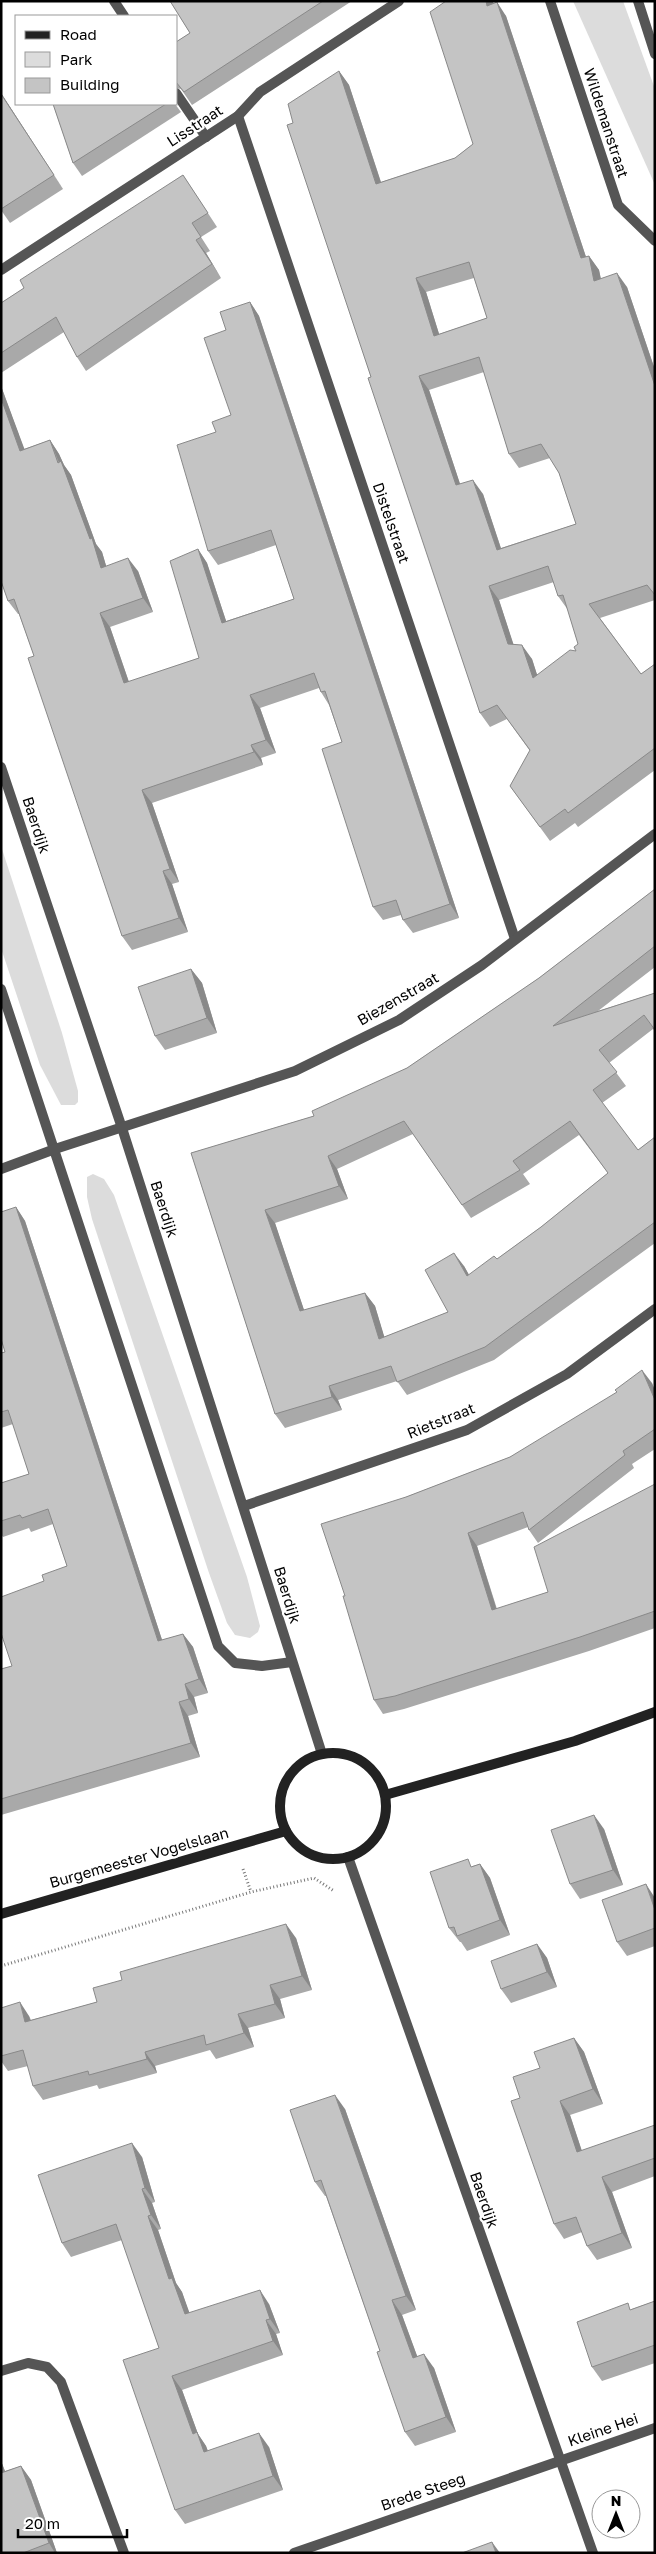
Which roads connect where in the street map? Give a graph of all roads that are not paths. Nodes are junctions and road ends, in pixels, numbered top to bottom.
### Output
1 (114, 1) edge
2 (399, 1) edge
3 (550, 1) edge
4 (638, 1) edge
5 (123, 15) edge
6 (655, 54) edge
7 (178, 96) edge
8 (238, 116) junction
9 (206, 137) junction
10 (655, 241) edge
11 (1, 270) edge
12 (1, 767) edge
13 (655, 834) edge
14 (515, 939) junction
15 (1, 988) edge
16 (122, 1128) junction
17 (55, 1149) junction
18 (1, 1169) edge
19 (655, 1309) edge
20 (244, 1506) junction
21 (292, 1662) junction
22 (655, 1712) edge
23 (322, 1754) junction
24 (385, 1794) junction
25 (286, 1831) junction
26 (348, 1857) junction
27 (1, 1914) edge
28 (1, 2371) edge
29 (655, 2428) edge
30 (561, 2461) junction
31 (124, 2553) edge
32 (294, 2553) edge
33 (593, 2553) edge

1 - 5 street
2 - 8 street, Lisstraat
3 - 10 street, Wildemanstraat
4 - 6 street
7 - 9 street
8 - 9 street, Lisstraat
8 - 14 street, Distelstraat
9 - 11 street, Lisstraat
12 - 16 street, Baerdijk
13 - 14 street, Biezenstraat
14 - 16 street, Biezenstraat
15 - 17 street
16 - 17 street, Biezenstraat
16 - 20 street, Baerdijk
17 - 18 street, Biezenstraat
17 - 21 street
19 - 20 street, Rietstraat
20 - 21 street, Baerdijk
21 - 23 street, Baerdijk
22 - 24 street
23 - 24 street
23 - 25 street
24 - 26 street
25 - 26 street
25 - 27 street, Burgemeester Vogelslaan
26 - 30 street, Baerdijk
28 - 31 street
29 - 30 street, Kleine Hei
30 - 32 street, Brede Steeg
30 - 33 street, Baerdijk

